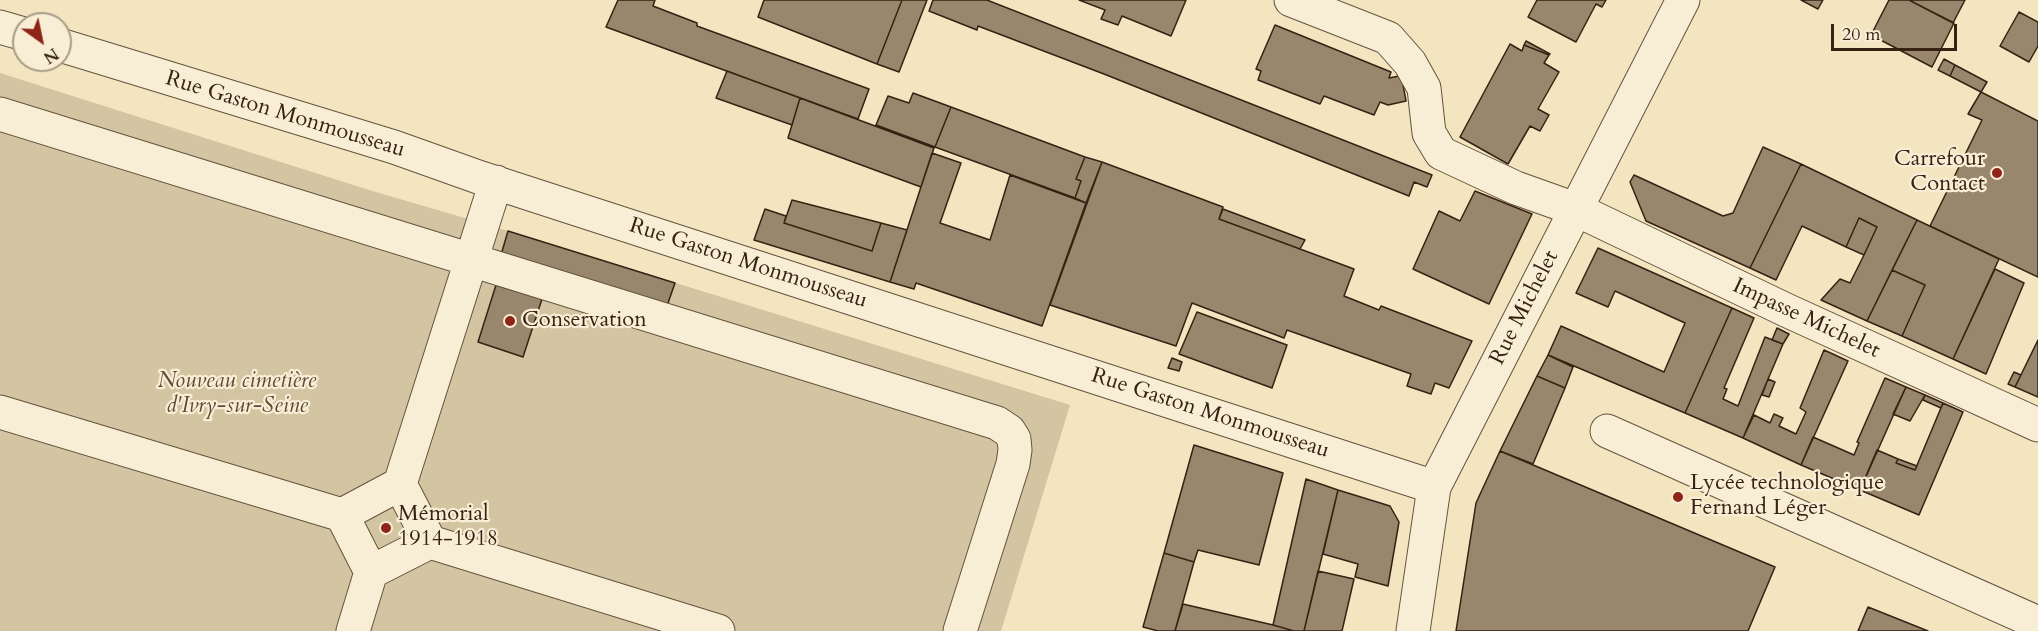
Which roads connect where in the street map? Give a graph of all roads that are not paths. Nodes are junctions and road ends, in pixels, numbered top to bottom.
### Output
1 (1291, 0) edge
2 (1683, 0) edge
3 (72, 49) edge
4 (0, 114) edge
5 (496, 182) junction
6 (1575, 209) junction
7 (470, 260) junction
8 (0, 412) edge
9 (2038, 425) edge
10 (1607, 431) dead end
11 (400, 484) junction
12 (1434, 487) junction
13 (342, 514) junction
14 (430, 542) junction
15 (371, 572) junction
16 (2038, 624) edge
17 (353, 631) edge
18 (718, 631) edge
19 (960, 631) edge
20 (1413, 631) edge

1 - 6 street, Impasse Michelet
2 - 6 street, Rue Michelet
3 - 5 street, Rue Gaston Monmousseau
4 - 7 street
5 - 7 street
5 - 12 street, Rue Gaston Monmousseau
6 - 9 street, Impasse Michelet
6 - 12 street, Rue Michelet
7 - 11 street
7 - 19 street
8 - 13 street
10 - 16 street
11 - 13 street
11 - 14 street
12 - 20 street, Rue Michelet
13 - 15 street
14 - 15 street
14 - 18 street
15 - 17 street

